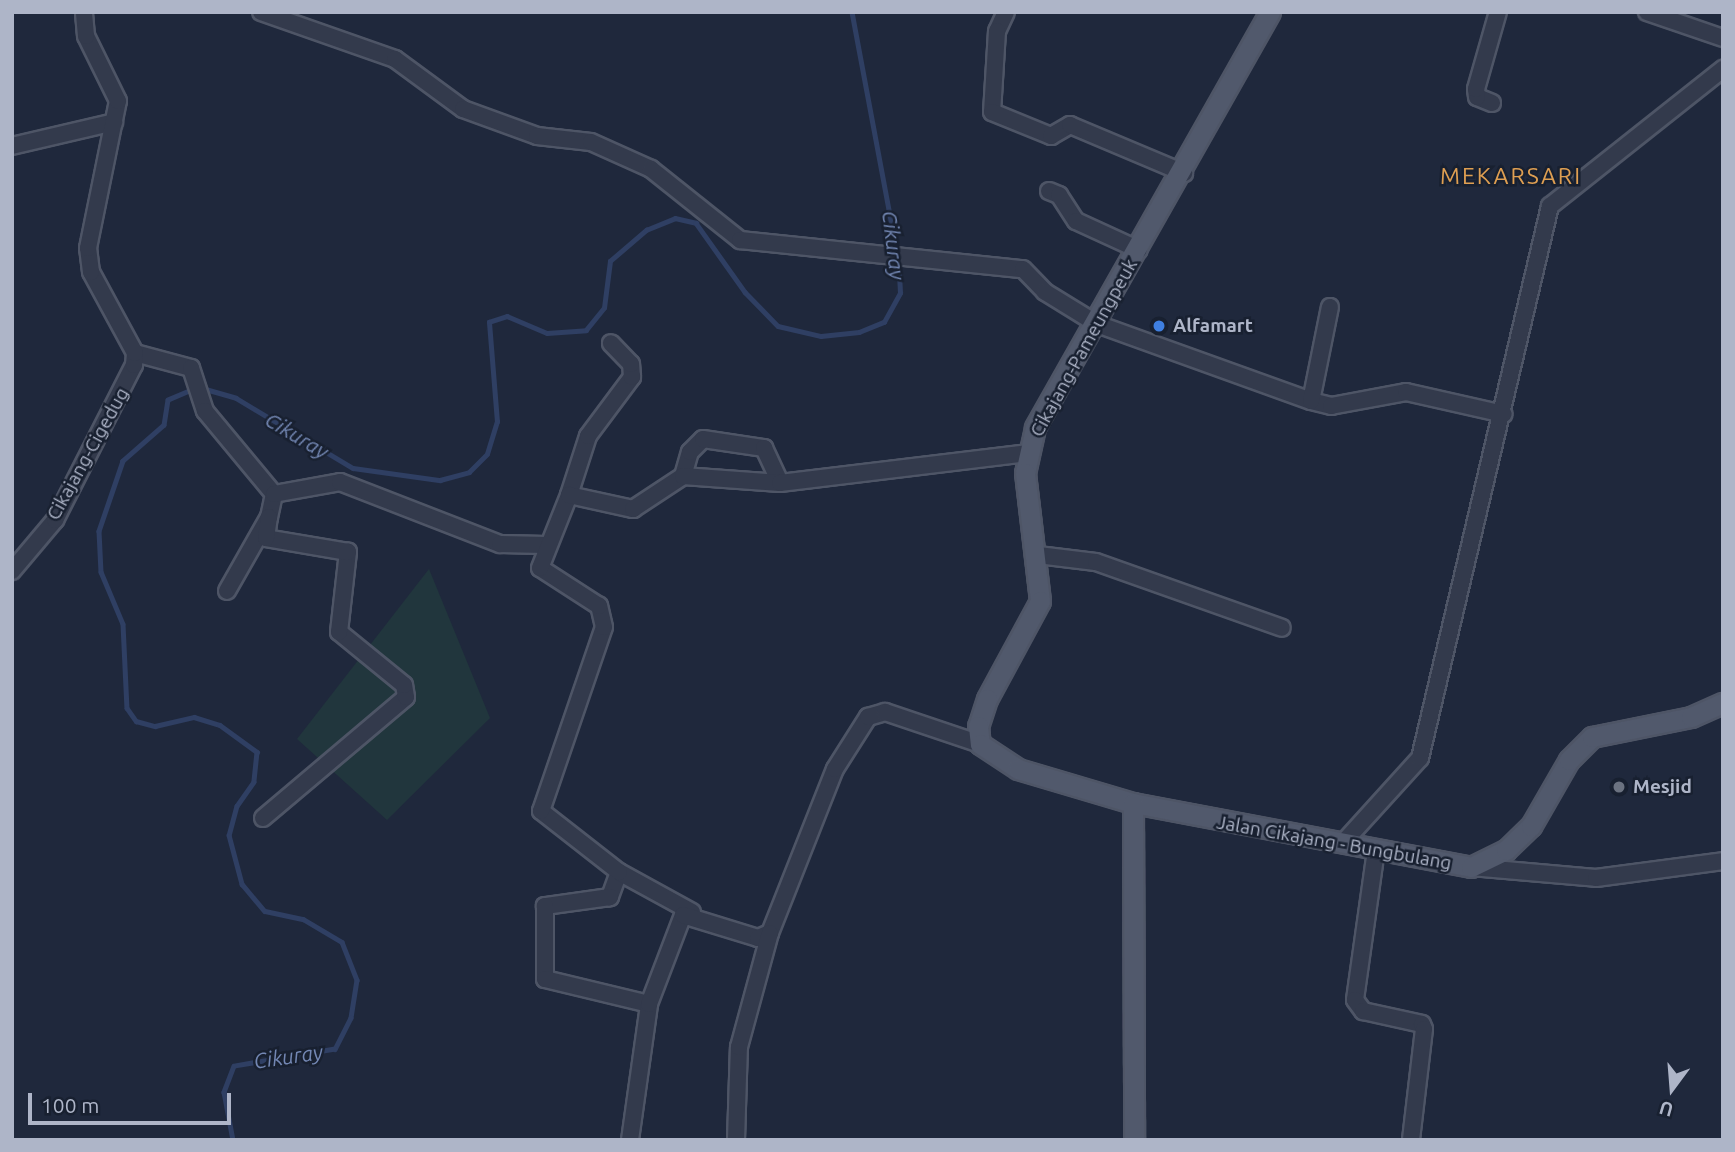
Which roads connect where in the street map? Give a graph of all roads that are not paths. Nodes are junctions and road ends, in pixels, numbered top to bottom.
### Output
1 (84, 12) edge
2 (261, 12) edge
3 (1006, 12) edge
4 (1270, 12) edge
5 (1498, 12) edge
6 (1647, 12) edge
7 (1723, 38) edge
8 (1723, 69) edge
9 (1492, 103) dead end
10 (114, 122) junction
11 (12, 146) edge
12 (1184, 173) junction
13 (1049, 191) dead end
14 (1139, 250) junction
15 (1330, 307) dead end
16 (1097, 324) junction
17 (611, 342) dead end
18 (135, 353) junction
19 (1311, 401) junction
20 (1504, 414) junction
21 (1027, 453) junction
22 (683, 476) junction
23 (780, 483) junction
24 (274, 494) junction
25 (569, 495) junction
26 (268, 517) junction
27 (546, 545) junction
28 (1038, 555) junction
29 (12, 571) edge
30 (227, 591) dead end
31 (1282, 628) dead end
32 (1723, 703) edge
33 (980, 744) junction
34 (1133, 803) junction
35 (263, 818) dead end
36 (1342, 844) junction
37 (1376, 850) junction
38 (1723, 861) edge
39 (1471, 867) junction
40 (619, 872) junction
41 (692, 912) junction
42 (770, 933) junction
43 (649, 1004) junction
44 (630, 1140) edge
45 (736, 1140) edge
46 (1134, 1140) edge
47 (1411, 1140) edge

1 - 10 street
2 - 16 street
3 - 12 street
4 - 12 main road, Cikajang-Pameungpeuk
5 - 9 street
6 - 7 street
8 - 20 street
10 - 11 street
10 - 18 street
12 - 14 main road, Cikajang-Pameungpeuk
13 - 14 street
14 - 16 main road, Cikajang-Pameungpeuk
15 - 19 street
16 - 19 street
16 - 21 main road, Cikajang-Pameungpeuk
17 - 25 street
18 - 24 street
18 - 29 street, Cikajang-Cigedug
19 - 20 street
20 - 36 street
21 - 23 street
21 - 28 main road, Cikajang-Pameungpeuk
22 - 23 street
22 - 23 street
22 - 25 street
24 - 26 street
24 - 27 street
25 - 27 street
26 - 30 street
26 - 35 street
27 - 40 street
28 - 31 street
28 - 33 main road, Cikajang-Pameungpeuk
32 - 39 main road, Jalan Cikajang - Bungbulang
33 - 34 main road
33 - 42 street
34 - 36 main road, Jalan Cikajang - Bungbulang
34 - 46 main road
36 - 37 main road, Jalan Cikajang - Bungbulang
37 - 39 main road, Jalan Cikajang - Bungbulang
37 - 47 street
38 - 39 street
40 - 41 street
40 - 43 street
41 - 42 street
41 - 43 street
42 - 45 street
43 - 44 street

